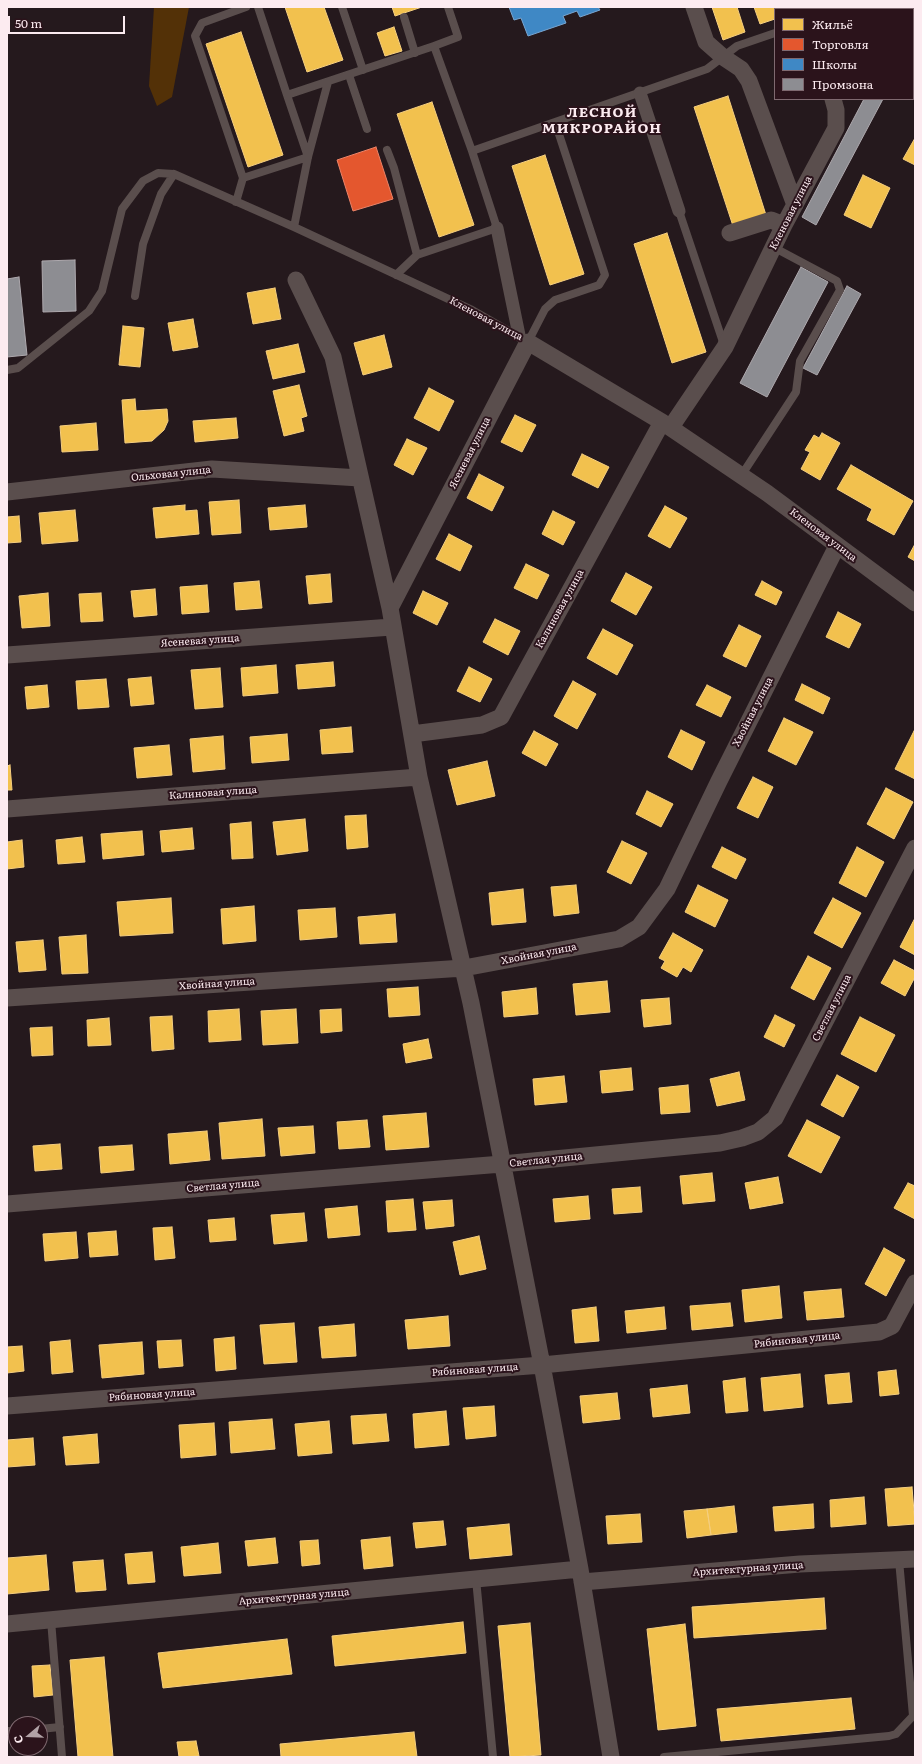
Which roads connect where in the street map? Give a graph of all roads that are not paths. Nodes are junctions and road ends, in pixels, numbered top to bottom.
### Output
1 (246, 7) edge
2 (258, 7) edge
3 (342, 7) edge
4 (448, 7) edge
5 (694, 7) edge
6 (404, 17) dead end
7 (774, 33) edge
8 (434, 46) junction
9 (415, 53) junction
10 (723, 57) junction
11 (363, 70) junction
12 (349, 75) junction
13 (328, 82) junction
14 (640, 93) junction
15 (288, 95) junction
16 (833, 100) edge
17 (555, 122) junction
18 (367, 128) dead end
19 (386, 150) dead end
20 (472, 151) junction
21 (308, 157) junction
22 (174, 174) junction
23 (243, 178) junction
24 (236, 202) junction
25 (794, 205) junction
26 (679, 211) joint
27 (784, 225) junction
28 (294, 227) junction
29 (497, 228) junction
30 (730, 233) dead end
31 (773, 247) junction
32 (417, 255) junction
33 (396, 275) junction
34 (296, 280) dead end
35 (135, 296) dead end
36 (524, 338) junction
37 (725, 347) junction
38 (7, 370) edge
39 (666, 424) junction
40 (741, 476) junction
41 (360, 478) junction
42 (7, 492) edge
43 (837, 546) junction
44 (915, 603) edge
45 (390, 608) junction
46 (392, 627) junction
47 (7, 655) edge
48 (412, 734) junction
49 (419, 777) junction
50 (7, 809) edge
51 (915, 848) edge
52 (464, 968) junction
53 (7, 998) edge
54 (502, 1164) junction
55 (7, 1204) edge
56 (915, 1283) edge
57 (542, 1365) junction
58 (7, 1406) edge
59 (907, 1560) edge
60 (581, 1576) junction
61 (476, 1579) junction
62 (51, 1620) junction
63 (7, 1624) edge
64 (914, 1716) edge
65 (60, 1727) junction
66 (48, 1728) edge
67 (62, 1757) edge
68 (493, 1757) edge
69 (611, 1757) edge
70 (664, 1757) edge

1 - 23 lane
2 - 15 lane
3 - 11 lane
4 - 8 lane
5 - 10 street
6 - 9 lane
7 - 10 lane
8 - 9 lane
8 - 20 lane
9 - 11 lane
10 - 14 lane
10 - 25 street
11 - 12 lane
12 - 13 lane
12 - 18 lane
13 - 15 lane
13 - 21 lane
14 - 17 lane
14 - 26 street
15 - 21 lane
16 - 25 street, Кленовая улица
17 - 20 lane
17 - 36 lane
19 - 32 lane
20 - 29 lane
21 - 23 lane
21 - 28 lane
22 - 24 lane, Кленовая улица
22 - 35 lane
22 - 38 lane
23 - 24 lane
24 - 28 lane, Кленовая улица
25 - 27 street, Кленовая улица
26 - 37 lane
27 - 30 street
27 - 31 street, Кленовая улица
28 - 33 lane, Кленовая улица
29 - 32 lane
29 - 36 street
31 - 37 street, Кленовая улица
31 - 40 lane
32 - 33 lane
33 - 36 lane, Кленовая улица
34 - 41 street
36 - 39 street, Кленовая улица
36 - 45 street, Ясеневая улица
37 - 39 street, Кленовая улица
39 - 40 street, Кленовая улица
39 - 48 street, Калиновая улица
40 - 43 street, Кленовая улица
41 - 42 street, Ольховая улица
41 - 45 street
43 - 44 street, Кленовая улица
43 - 52 street, Хвойная улица
45 - 46 street
46 - 47 street, Ясеневая улица
46 - 48 street
48 - 49 street
49 - 50 street, Калиновая улица
49 - 52 street
51 - 54 street, Светлая улица
52 - 53 street, Хвойная улица
52 - 54 street
54 - 55 street, Светлая улица
54 - 57 street
56 - 57 street, Рябиновая улица
57 - 58 street, Рябиновая улица
57 - 60 street
59 - 60 street, Архитектурная улица
59 - 64 lane
60 - 61 street, Архитектурная улица
60 - 69 street
61 - 62 street, Архитектурная улица
61 - 68 lane
62 - 63 street, Архитектурная улица
62 - 65 lane
64 - 70 lane
65 - 66 lane
65 - 67 lane

